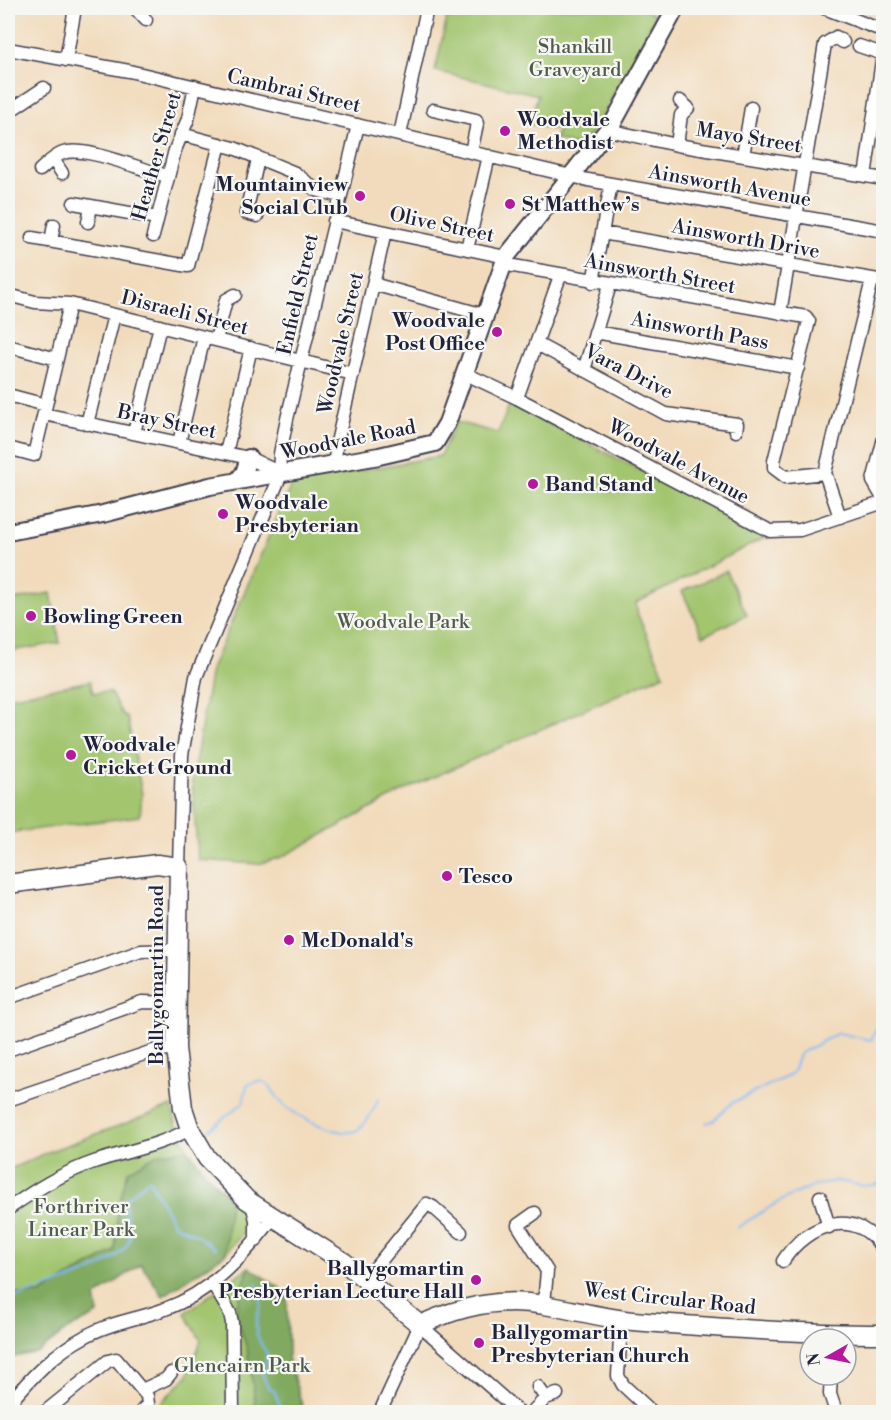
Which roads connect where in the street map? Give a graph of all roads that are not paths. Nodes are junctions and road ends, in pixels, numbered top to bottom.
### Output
1 (75, 8) edge
2 (135, 8) edge
3 (427, 8) edge
4 (676, 8) edge
5 (824, 8) edge
6 (146, 20) dead end
7 (884, 30) edge
8 (839, 36) dead end
9 (867, 45) dead end
10 (8, 50) edge
11 (66, 60) junction
12 (195, 86) junction
13 (44, 88) dead end
14 (680, 101) dead end
15 (751, 108) dead end
16 (433, 110) dead end
17 (8, 112) edge
18 (358, 125) junction
19 (608, 130) junction
20 (181, 134) junction
21 (400, 135) junction
22 (220, 144) junction
23 (677, 145) junction
24 (471, 152) junction
25 (489, 156) junction
26 (743, 156) junction
27 (53, 159) junction
28 (258, 159) junction
29 (804, 166) junction
30 (40, 170) dead end
31 (62, 173) dead end
32 (168, 176) junction
33 (571, 176) junction
34 (865, 176) junction
35 (884, 179) edge
36 (611, 184) junction
37 (340, 196) junction
38 (74, 203) dead end
39 (91, 206) junction
40 (796, 215) junction
41 (257, 216) dead end
42 (157, 218) junction
43 (334, 221) junction
44 (88, 222) dead end
45 (54, 225) dead end
46 (884, 231) edge
47 (386, 232) junction
48 (602, 233) junction
49 (153, 236) dead end
50 (32, 238) dead end
51 (51, 241) junction
52 (467, 249) junction
53 (504, 261) junction
54 (787, 266) junction
55 (560, 276) junction
56 (878, 281) edge
57 (593, 282) junction
58 (373, 284) junction
59 (610, 285) junction
60 (8, 295) edge
61 (235, 295) dead end
62 (70, 304) junction
63 (780, 313) junction
64 (114, 315) junction
65 (484, 315) junction
66 (160, 326) junction
67 (595, 332) junction
68 (210, 339) junction
69 (537, 344) junction
70 (8, 346) edge
71 (251, 348) junction
72 (57, 359) junction
73 (301, 361) junction
74 (798, 368) junction
75 (584, 370) junction
76 (464, 373) junction
77 (353, 374) junction
78 (8, 395) edge
79 (517, 398) junction
80 (45, 409) junction
81 (87, 424) junction
82 (736, 431) dead end
83 (134, 433) junction
84 (884, 438) edge
85 (179, 443) junction
86 (8, 448) edge
87 (226, 453) junction
88 (249, 458) junction
89 (335, 464) junction
90 (280, 473) junction
91 (825, 473) junction
92 (238, 480) junction
93 (884, 501) edge
94 (840, 517) junction
95 (8, 532) edge
96 (179, 867) junction
97 (8, 884) edge
98 (177, 950) junction
99 (8, 998) edge
100 (176, 1003) junction
101 (176, 1048) junction
102 (8, 1050) edge
103 (8, 1100) edge
104 (190, 1129) junction
105 (820, 1197) dead end
106 (252, 1204) junction
107 (8, 1209) edge
108 (535, 1213) dead end
109 (272, 1219) junction
110 (829, 1227) junction
111 (461, 1232) dead end
112 (256, 1241) junction
113 (884, 1252) edge
114 (783, 1261) dead end
115 (366, 1279) junction
116 (212, 1282) junction
117 (544, 1305) junction
118 (452, 1312) junction
119 (621, 1320) junction
120 (420, 1325) junction
121 (798, 1334) edge
122 (884, 1334) edge
123 (858, 1336) edge
124 (439, 1340) junction
125 (171, 1373) dead end
126 (538, 1387) dead end
127 (830, 1387) edge
128 (142, 1390) junction
129 (504, 1399) junction
130 (8, 1405) edge
131 (45, 1413) edge
132 (141, 1413) edge
133 (233, 1413) edge
134 (380, 1413) edge
135 (499, 1413) edge
136 (519, 1413) edge
137 (532, 1413) edge
138 (652, 1413) edge
139 (836, 1413) edge

1 - 11 street
2 - 6 street
3 - 21 street
4 - 19 main road, Woodvale Road
5 - 7 street
8 - 29 street
9 - 34 street
10 - 11 street, Cambrai Street
11 - 12 street, Cambrai Street
12 - 18 street, Cambrai Street
12 - 20 street, Heather Street
13 - 17 street
14 - 23 street
15 - 26 street
16 - 24 street
18 - 21 street, Cambrai Street
18 - 37 street, Enfield Street
19 - 23 street, Mayo Street
19 - 33 main road, Woodvale Road
20 - 22 street
20 - 32 street, Heather Street
21 - 24 street, Cambrai Street
22 - 28 street
22 - 51 street
23 - 26 street, Mayo Street
24 - 25 street, Cambrai Street
25 - 33 street, Cambrai Street
25 - 52 street
26 - 29 street, Mayo Street
27 - 30 street
27 - 31 street
27 - 32 street
28 - 37 street
28 - 41 street
29 - 34 street, Mayo Street
29 - 40 street
32 - 42 street, Heather Street
33 - 36 street, Ainsworth Avenue
33 - 53 main road, Woodvale Road
34 - 35 street, Mayo Street
36 - 40 street, Ainsworth Avenue
36 - 48 street
37 - 43 street, Enfield Street
38 - 39 street
39 - 42 street
39 - 44 street
40 - 46 street, Ainsworth Avenue
40 - 54 street
42 - 49 street, Heather Street
43 - 47 street, Olive Street
43 - 73 street, Enfield Street
45 - 51 street
47 - 52 street, Olive Street
47 - 58 street, Woodvale Street
48 - 54 street, Ainsworth Drive
48 - 57 street
50 - 51 street
52 - 53 street, Olive Street
53 - 55 street, Ainsworth Street
53 - 65 main road, Woodvale Road
54 - 56 street, Ainsworth Drive
54 - 63 street
55 - 57 street, Ainsworth Street
55 - 69 street
56 - 91 street
57 - 59 street, Ainsworth Street
58 - 65 street
58 - 77 street, Woodvale Street
59 - 63 street, Ainsworth Street
59 - 67 street
60 - 62 street, Disraeli Street
61 - 68 street
62 - 64 street, Disraeli Street
62 - 72 street
63 - 74 street, Ainsworth Street
64 - 66 street, Disraeli Street
64 - 81 street
65 - 76 main road, Woodvale Road
66 - 68 street, Disraeli Street
66 - 83 street
67 - 74 street, Ainsworth Pass
67 - 75 street
68 - 71 street, Disraeli Street
68 - 85 street
69 - 75 street, Vara Drive
69 - 79 street
70 - 72 street
71 - 73 street, Disraeli Street
71 - 87 street
72 - 80 street
73 - 77 street, Disraeli Street
73 - 90 street, Enfield Street
74 - 91 street
75 - 82 street, Vara Drive
76 - 79 street, Woodvale Avenue
76 - 89 main road, Woodvale Road
77 - 89 street, Woodvale Street
78 - 80 street, Bray Street
79 - 94 street, Woodvale Avenue
80 - 81 street, Bray Street
80 - 86 street
81 - 83 street, Bray Street
83 - 85 street, Bray Street
84 - 93 street
85 - 87 street, Bray Street
87 - 88 street, Bray Street
88 - 90 street, Bray Street
88 - 92 main road
89 - 90 main road, Woodvale Road
90 - 92 main road, Woodvale Road
90 - 96 street, Ballygomartin Road
91 - 94 street
92 - 95 main road, Woodvale Road
93 - 94 street, Woodvale Avenue
96 - 97 highway
96 - 98 highway, Ballygomartin Road
98 - 99 street
98 - 100 highway, Ballygomartin Road
100 - 101 highway, Ballygomartin Road
100 - 102 street
101 - 103 street
101 - 104 highway, Ballygomartin Road
104 - 106 highway, Ballygomartin Road
104 - 107 street
105 - 110 street
106 - 109 highway, Ballygomartin Road
106 - 112 street
108 - 117 street
109 - 112 street
109 - 115 highway, Ballygomartin Road
110 - 113 street
110 - 114 street
111 - 115 street
112 - 116 street
115 - 120 highway, Ballygomartin Road
116 - 130 street
116 - 133 street
117 - 118 highway, West Circular Road
117 - 119 highway, West Circular Road
118 - 120 highway, West Circular Road
118 - 124 street
119 - 121 highway, West Circular Road
119 - 138 street
120 - 124 street, Ballygomartin Road
120 - 134 street
122 - 123 highway, West Circular Road
124 - 129 street, Ballygomartin Road
125 - 128 street
126 - 137 street
127 - 139 street
128 - 131 street
128 - 132 street
129 - 135 street
129 - 136 street, Ballygomartin Road

